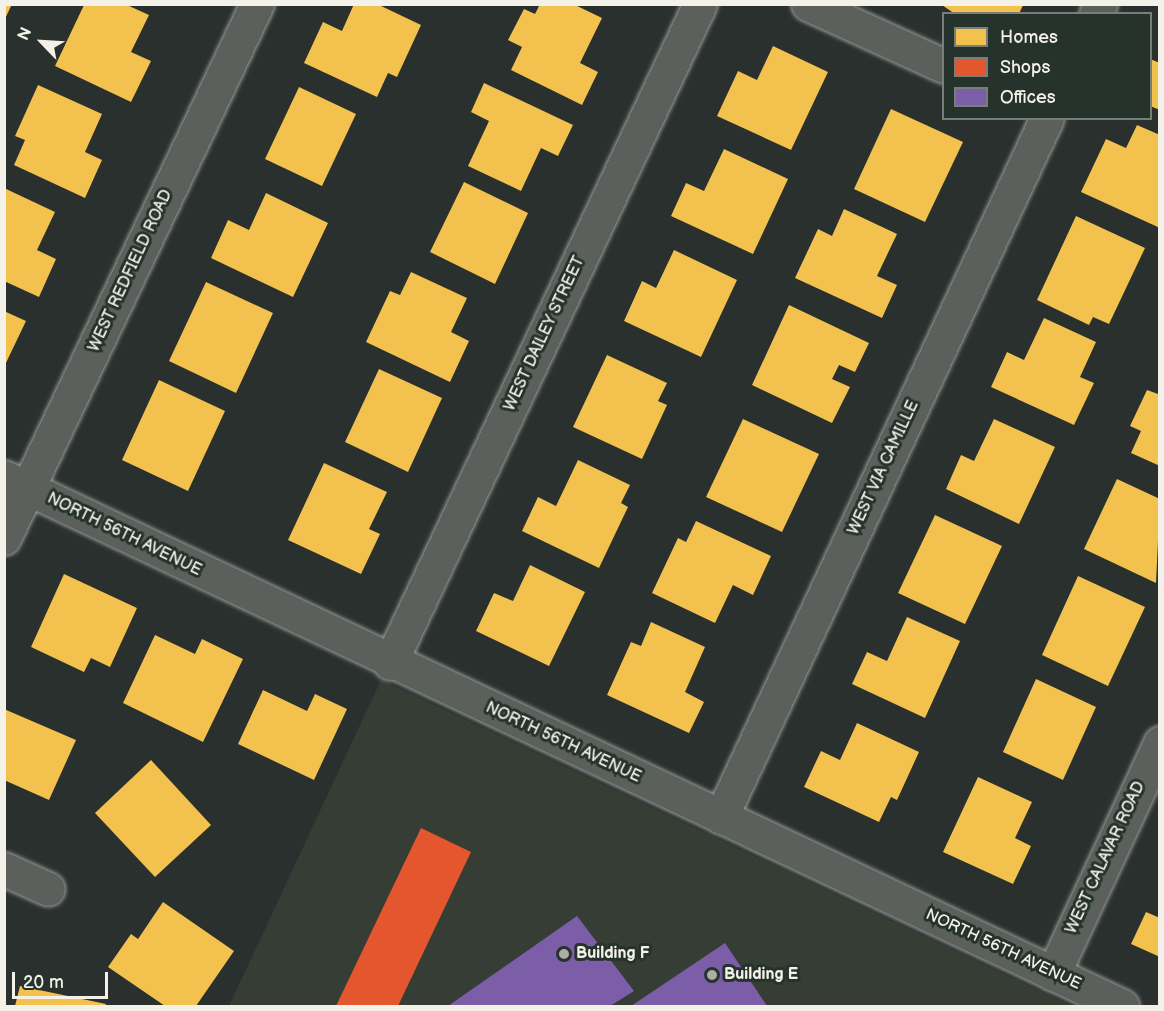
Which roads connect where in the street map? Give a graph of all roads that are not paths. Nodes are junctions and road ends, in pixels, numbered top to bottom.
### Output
1 (257, 4) edge
2 (700, 4) edge
3 (808, 4) edge
4 (942, 65) edge
5 (1046, 120) edge
6 (16, 483) edge
7 (4, 538) edge
8 (390, 663) junction
9 (1160, 743) edge
10 (721, 817) junction
11 (4, 869) edge
12 (48, 889) dead end
13 (1053, 974) junction
14 (1122, 1006) edge

1 - 6 street, WEST REDFIELD ROAD
2 - 8 street, WEST DAILEY STREET
3 - 4 street
5 - 10 street, WEST VIA CAMILLE
6 - 7 street, WEST REDFIELD ROAD
6 - 8 street, NORTH 56TH AVENUE
8 - 10 street, NORTH 56TH AVENUE
9 - 13 street, WEST CALAVAR ROAD
10 - 13 street, NORTH 56TH AVENUE
11 - 12 street
13 - 14 street, NORTH 56TH AVENUE

